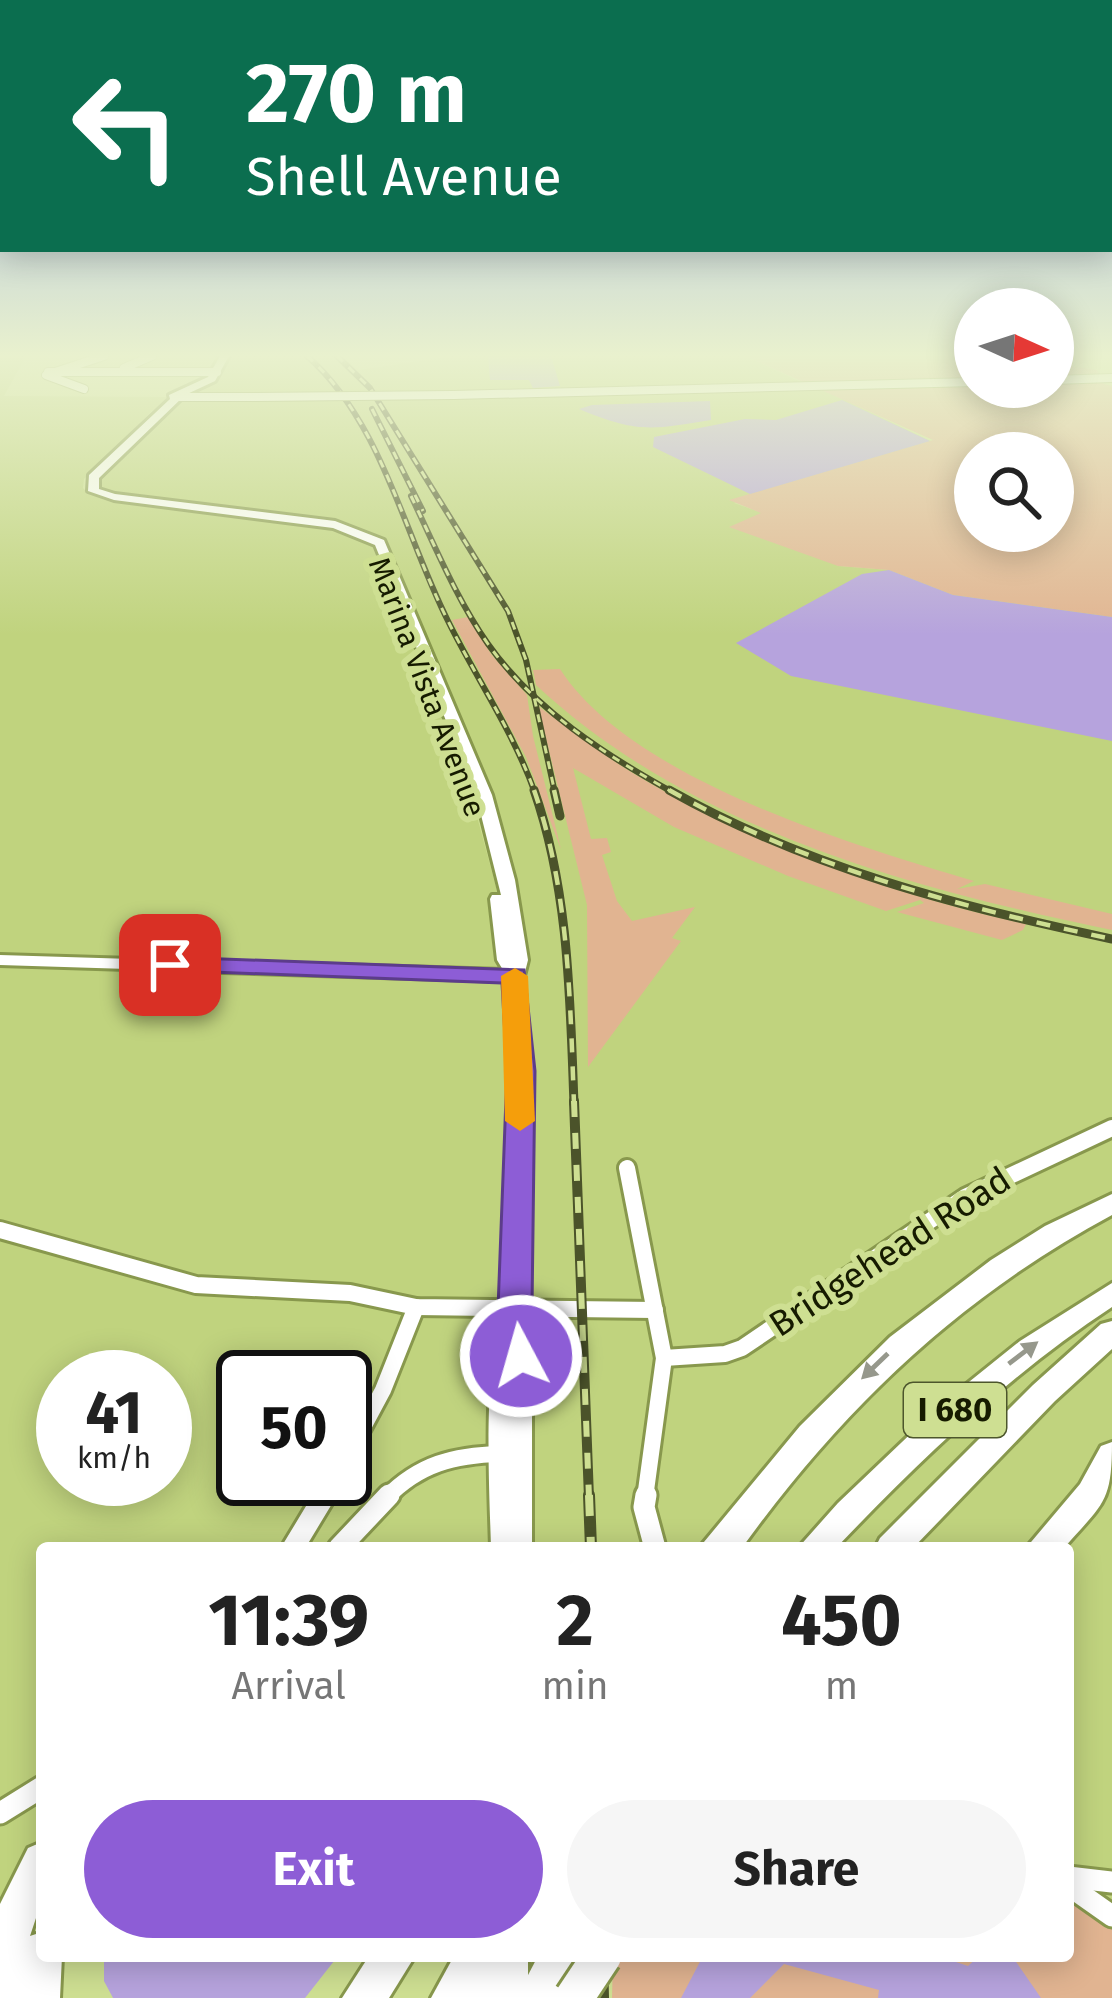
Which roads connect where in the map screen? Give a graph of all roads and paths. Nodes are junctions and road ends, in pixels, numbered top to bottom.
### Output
1 (123, 449) edge
2 (0, 960) edge
3 (514, 976) junction
4 (1112, 1128) edge
5 (627, 1168) dead end
6 (1112, 1203) edge
7 (0, 1230) edge
8 (1112, 1294) edge
9 (416, 1307) junction
10 (515, 1309) junction
11 (655, 1310) junction
12 (1112, 1332) edge
13 (664, 1358) junction
14 (372, 1409) edge
15 (501, 1454) junction
16 (1112, 1455) edge
17 (319, 1506) edge
18 (297, 1542) edge
19 (345, 1542) edge
20 (504, 1542) edge
21 (519, 1542) edge
22 (653, 1542) edge
23 (726, 1542) edge
24 (821, 1542) edge
25 (898, 1542) edge
26 (1048, 1542) edge
27 (36, 1791) edge
28 (0, 1813) edge
29 (36, 1872) edge
30 (1074, 1881) edge
31 (1112, 1882) edge
32 (1074, 1886) edge
33 (1112, 1916) edge
34 (41, 1962) edge
35 (390, 1962) edge
36 (477, 1962) edge
37 (481, 1962) edge
38 (513, 1962) edge
39 (540, 1962) edge
40 (558, 1962) edge
41 (598, 1962) edge
42 (4, 1998) edge
43 (39, 1998) edge
44 (363, 1998) edge
45 (452, 1998) edge
46 (483, 1998) edge
47 (512, 1998) edge
48 (523, 1998) edge
49 (537, 1998) edge
50 (574, 1998) edge

1 - 3 main road, Marina Vista Avenue
2 - 3 main road
3 - 10 main road, Marina Vista Avenue
4 - 13 street, Bridgehead Road
5 - 11 street
6 -> 23 highway, I 680
7 - 9 street
24 -> 8 highway, I 680
9 - 10 street
9 - 14 street
10 - 11 street
10 - 15 main road, Marina Vista Avenue
10 - 21 main road, Marina Vista Avenue
11 - 13 street
12 - 25 highway, I 680
13 - 22 street
15 - 19 street
15 - 20 main road, Marina Vista Avenue
16 - 26 highway
17 - 18 street
27 - 28 street
29 - 42 highway
30 - 31 street
32 - 33 street
34 - 43 highway
35 - 44 highway
36 - 45 highway
37 - 46 main road
38 - 47 main road
39 - 48 highway
40 - 49 highway
41 - 50 highway, bridge

